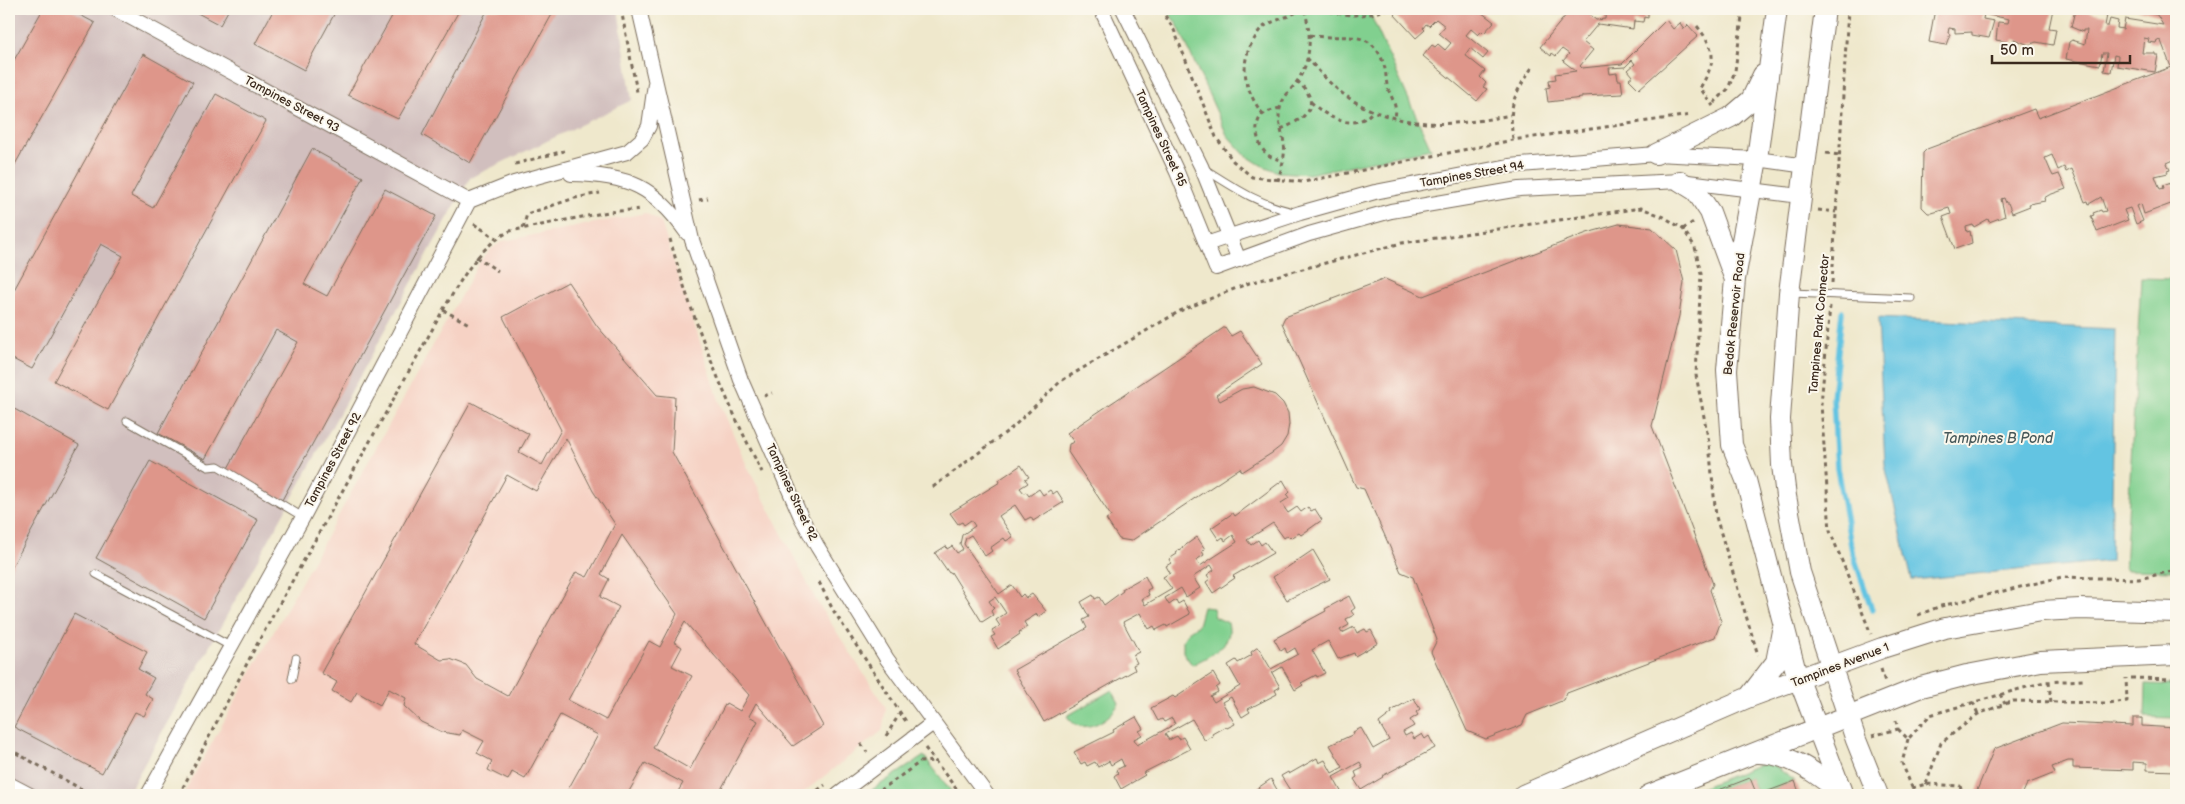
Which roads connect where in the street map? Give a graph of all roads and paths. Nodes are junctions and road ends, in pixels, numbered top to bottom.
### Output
1 (115, 9) edge
2 (621, 9) edge
3 (639, 9) edge
4 (1101, 9) edge
5 (1123, 9) edge
6 (1160, 9) edge
7 (1302, 9) edge
8 (1322, 9) edge
9 (1341, 9) edge
10 (1387, 9) edge
11 (1743, 9) edge
12 (1777, 9) edge
13 (1825, 9) edge
14 (1848, 9) edge
15 (1340, 14) junction
16 (1697, 26) dead end
17 (1310, 35) junction
18 (1308, 58) junction
19 (1771, 59) junction
20 (1533, 66) dead end
21 (1297, 81) junction
22 (655, 84) junction
23 (637, 101) dead end
24 (1311, 102) junction
25 (1712, 105) junction
26 (1280, 108) junction
27 (1706, 108) dead end
28 (1699, 111) dead end
29 (1372, 112) junction
30 (1263, 114) junction
31 (1510, 115) junction
32 (1395, 118) junction
33 (1280, 129) junction
34 (1513, 140) junction
35 (1656, 154) junction
36 (1757, 159) junction
37 (1283, 161) junction
38 (1201, 166) junction
39 (1806, 166) junction
40 (554, 174) junction
41 (1278, 181) junction
42 (1680, 181) junction
43 (1751, 188) junction
44 (603, 192) dead end
45 (1800, 196) junction
46 (469, 201) junction
47 (640, 203) dead end
48 (1300, 213) junction
49 (461, 216) junction
50 (523, 228) junction
51 (1228, 236) junction
52 (496, 238) junction
53 (692, 240) junction
54 (1206, 244) junction
55 (476, 257) junction
56 (1239, 260) junction
57 (1216, 268) joint
58 (498, 271) dead end
59 (1735, 279) junction
60 (1789, 293) junction
61 (1832, 293) junction
62 (1910, 298) dead end
63 (442, 310) junction
64 (471, 324) dead end
65 (128, 422) dead end
66 (932, 487) dead end
67 (302, 517) junction
68 (2176, 570) edge
69 (96, 574) dead end
70 (2176, 612) edge
71 (1914, 616) dead end
72 (1783, 626) junction
73 (1879, 630) dead end
74 (230, 646) junction
75 (2176, 655) edge
76 (296, 658) dead end
77 (1760, 659) dead end
78 (1831, 668) junction
79 (292, 678) dead end
80 (2117, 678) dead end
81 (2126, 678) junction
82 (2176, 679) edge
83 (1799, 680) junction
84 (2088, 680) dead end
85 (2050, 682) junction
86 (2000, 694) junction
87 (1747, 698) junction
88 (1973, 702) junction
89 (2051, 703) junction
90 (2005, 704) junction
91 (900, 713) dead end
92 (1978, 714) junction
93 (1848, 717) junction
94 (933, 723) junction
95 (1817, 729) junction
96 (1898, 729) dead end
97 (916, 736) junction
98 (1908, 739) junction
99 (880, 741) dead end
100 (861, 744) dead end
101 (874, 746) dead end
102 (9, 749) edge
103 (867, 752) junction
104 (1756, 753) junction
105 (860, 757) dead end
106 (936, 761) junction
107 (832, 779) dead end
108 (9, 784) edge
109 (1926, 784) junction
110 (1912, 788) junction
111 (1843, 794) edge
112 (30, 795) edge
113 (92, 795) edge
114 (148, 795) edge
115 (179, 795) edge
116 (811, 795) edge
117 (838, 795) edge
118 (874, 795) edge
119 (961, 795) edge
120 (987, 795) edge
121 (1523, 795) edge
122 (1650, 795) edge
123 (1878, 795) edge
124 (1915, 795) edge
125 (1963, 795) edge

1 - 46 street, Tampines Street 93
2 - 23 path
3 - 22 street, Tampines Street 92
4 - 54 street, Tampines Street 95
5 - 38 street, Tampines Street 95
6 - 41 path
7 - 17 path
7 - 30 path
8 - 15 path
9 - 15 path
10 - 15 path
11 - 25 path
12 - 19 main road, Bedok Reservoir Road
13 - 39 main road
14 - 61 path, Tampines Park Connector
16 - 25 path
17 - 18 path
17 - 32 path
18 - 21 path
18 - 29 path
19 - 35 main road
19 - 36 main road, Bedok Reservoir Road
20 - 31 path
21 - 24 path
21 - 26 path
22 - 40 street, Tampines Street 92
22 - 53 street, Tampines Street 92
24 - 29 path
24 - 33 path
25 - 27 path
26 - 30 path
26 - 33 path
28 - 34 path
29 - 32 path
30 - 37 path
31 - 32 path
31 - 34 path
33 - 37 path
34 - 41 path
35 - 36 street, Tampines Street 94
35 - 48 street, Tampines Street 94
36 - 39 street, Tampines Street 94
36 - 43 main road, Bedok Reservoir Road
37 - 41 path
38 - 48 lane
38 - 51 street, Tampines Street 95
39 - 45 main road
40 - 46 street, Tampines Street 92
40 - 53 street, Tampines Street 92
42 - 43 street, Tampines Street 94
42 - 56 street, Tampines Street 94
42 - 59 main road
43 - 45 street, Tampines Street 94
43 - 59 main road, Bedok Reservoir Road
44 - 50 path
45 - 60 main road
46 - 49 street, Tampines Street 92
47 - 50 path
48 - 51 street, Tampines Street 94
49 - 52 path
49 - 67 street, Tampines Street 92
50 - 52 path
51 - 54 street, Tampines Street 94
51 - 56 street, Tampines Street 95
52 - 55 path
53 - 94 street, Tampines Street 92
54 - 57 street, Tampines Street 95
55 - 58 path
55 - 63 path
56 - 57 street, Tampines Street 94
59 - 72 main road, Bedok Reservoir Road
60 - 61 lane
60 - 78 main road
61 - 62 lane
61 - 73 path, Tampines Park Connector
63 - 64 path
63 - 115 path
65 - 67 lane
66 - 77 path
67 - 74 street, Tampines Street 92
68 - 71 path
69 - 74 lane
70 - 78 main road, Tampines Avenue 1
72 - 83 main road, Bedok Reservoir Road
72 - 87 main road
74 - 114 street, Tampines Street 92
75 - 93 main road
76 - 79 lane
78 - 83 main road, Tampines Avenue 1
78 - 93 main road
80 - 81 path
81 - 82 path
81 - 89 path
83 - 87 main road, Tampines Avenue 1
83 - 95 main road, Bedok Reservoir Road
84 - 85 path
85 - 86 path
85 - 89 path
86 - 88 path
86 - 90 path
87 - 121 main road, Tampines Avenue 1
88 - 92 path
88 - 98 path
89 - 90 path
90 - 92 path
91 - 99 path
92 - 109 path
93 - 95 main road
93 - 123 main road
94 - 97 street
94 - 120 street, Tampines Street 92
95 - 104 main road
95 - 111 main road, Bedok Reservoir Road
96 - 98 path
97 - 106 path
97 - 117 street
98 - 110 path
100 - 103 path
101 - 103 path
102 - 113 path
103 - 105 path
104 - 111 main road
104 - 122 main road
106 - 118 path
106 - 119 path
107 - 116 path
108 - 112 street
109 - 110 path
109 - 125 path
110 - 124 path

